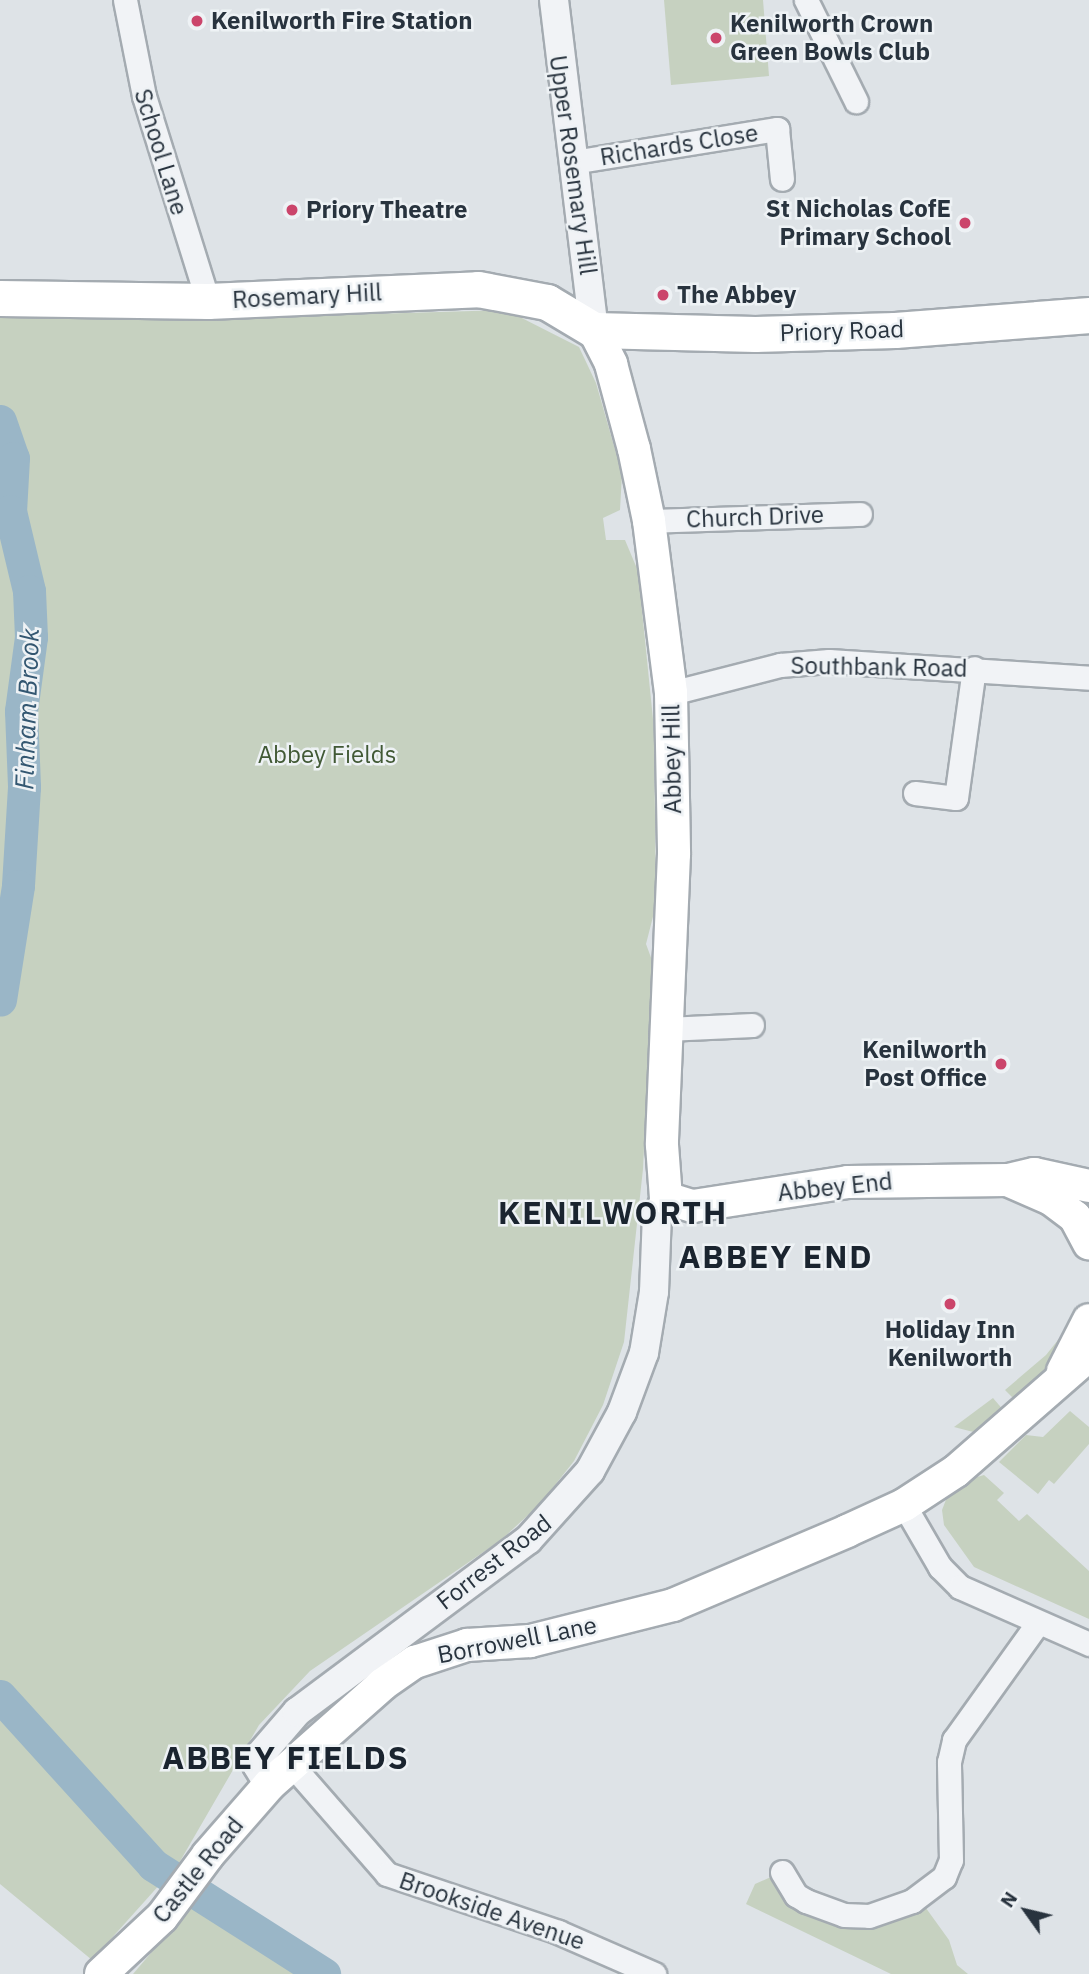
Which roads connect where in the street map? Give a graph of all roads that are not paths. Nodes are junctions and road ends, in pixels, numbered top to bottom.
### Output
1 (125, 0) edge
2 (554, 0) edge
3 (806, 0) edge
4 (856, 101) dead end
5 (573, 162) junction
6 (782, 179) dead end
7 (5, 299) edge
8 (208, 301) junction
9 (1089, 315) edge
10 (594, 330) junction
11 (860, 514) dead end
12 (649, 521) junction
13 (974, 668) junction
14 (1089, 678) edge
15 (671, 693) junction
16 (915, 793) dead end
17 (752, 1025) dead end
18 (667, 1029) junction
19 (1008, 1180) junction
20 (1089, 1186) edge
21 (666, 1198) junction
22 (1089, 1242) edge
23 (1089, 1320) edge
24 (1089, 1355) edge
25 (1055, 1384) junction
26 (904, 1505) junction
27 (1037, 1624) junction
28 (1089, 1644) edge
29 (280, 1774) junction
30 (782, 1872) dead end
31 (109, 1972) edge
32 (654, 1974) edge

1 - 8 street, School Lane
2 - 5 street, Upper Rosemary Hill
3 - 4 street
5 - 6 street, Richards Close
5 - 10 street, Upper Rosemary Hill
7 - 8 main road, Rosemary Hill
8 - 10 main road, Rosemary Hill
9 - 10 main road, Priory Road
10 - 12 main road, Abbey Hill
11 - 12 street, Church Drive
12 - 15 main road, Abbey Hill
13 - 14 street, Southbank Road
13 - 15 street, Southbank Road
13 - 16 street
15 - 18 main road, Abbey Hill
17 - 18 street
18 - 21 main road, Abbey Hill
19 - 20 main road, Abbey End
19 - 21 main road, Abbey End
19 - 22 main road, Abbey End
21 - 29 street, Forrest Road
23 - 25 main road
24 - 25 main road, Borrowell Lane
25 - 26 main road, Borrowell Lane
26 - 27 street
26 - 29 main road, Borrowell Lane
27 - 28 street
27 - 30 street
29 - 31 main road, Castle Road
29 - 32 street, Brookside Avenue

